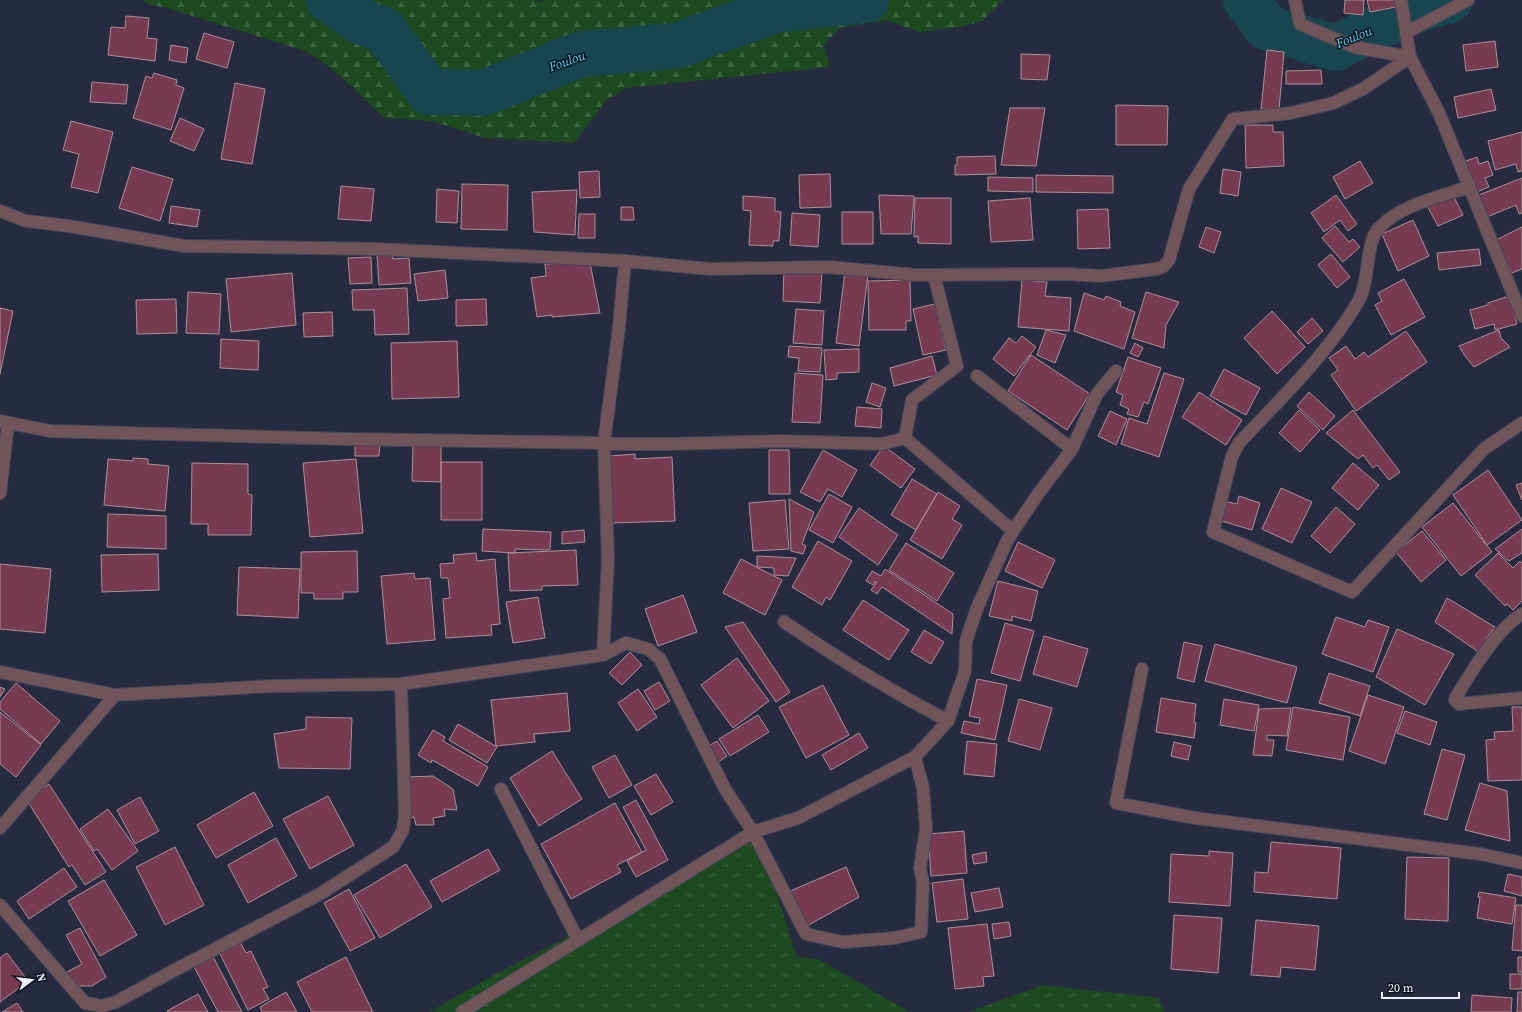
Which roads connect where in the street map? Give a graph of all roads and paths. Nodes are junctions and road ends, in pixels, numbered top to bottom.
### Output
1 (1296, 0) edge
2 (1401, 0) edge
3 (1468, 0) edge
4 (1407, 32) junction
5 (1410, 57) junction
6 (1469, 187) junction
7 (0, 211) edge
8 (625, 261) junction
9 (934, 275) junction
10 (1522, 316) edge
11 (1116, 371) dead end
12 (977, 376) dead end
13 (4, 422) edge
14 (1522, 423) edge
15 (905, 438) junction
16 (604, 443) junction
17 (1072, 449) junction
18 (0, 493) edge
19 (1013, 531) junction
20 (1522, 614) edge
21 (784, 622) dead end
22 (603, 655) junction
23 (1142, 669) dead end
24 (0, 672) edge
25 (401, 684) junction
26 (115, 695) junction
27 (1522, 698) edge
28 (948, 721) junction
29 (915, 757) junction
30 (501, 789) dead end
31 (0, 828) edge
32 (753, 832) junction
33 (1522, 863) edge
34 (0, 905) edge
35 (578, 940) junction
36 (462, 1012) edge

1 - 5 street
2 - 4 street
3 - 4 street
4 - 5 street
5 - 6 street
5 - 9 street
6 - 10 street
6 - 14 street
7 - 8 street
8 - 9 street
8 - 16 street
9 - 15 street
11 - 17 street
12 - 17 street
13 - 16 street
13 - 18 street
15 - 16 street
15 - 19 street
16 - 22 street
17 - 19 street
19 - 28 street
20 - 27 street
21 - 28 street
22 - 25 street
22 - 32 street
23 - 33 street
24 - 26 street
25 - 26 street
25 - 34 street
26 - 31 street
28 - 29 street
29 - 32 street
29 - 32 street
30 - 35 street
32 - 35 street
35 - 36 street

